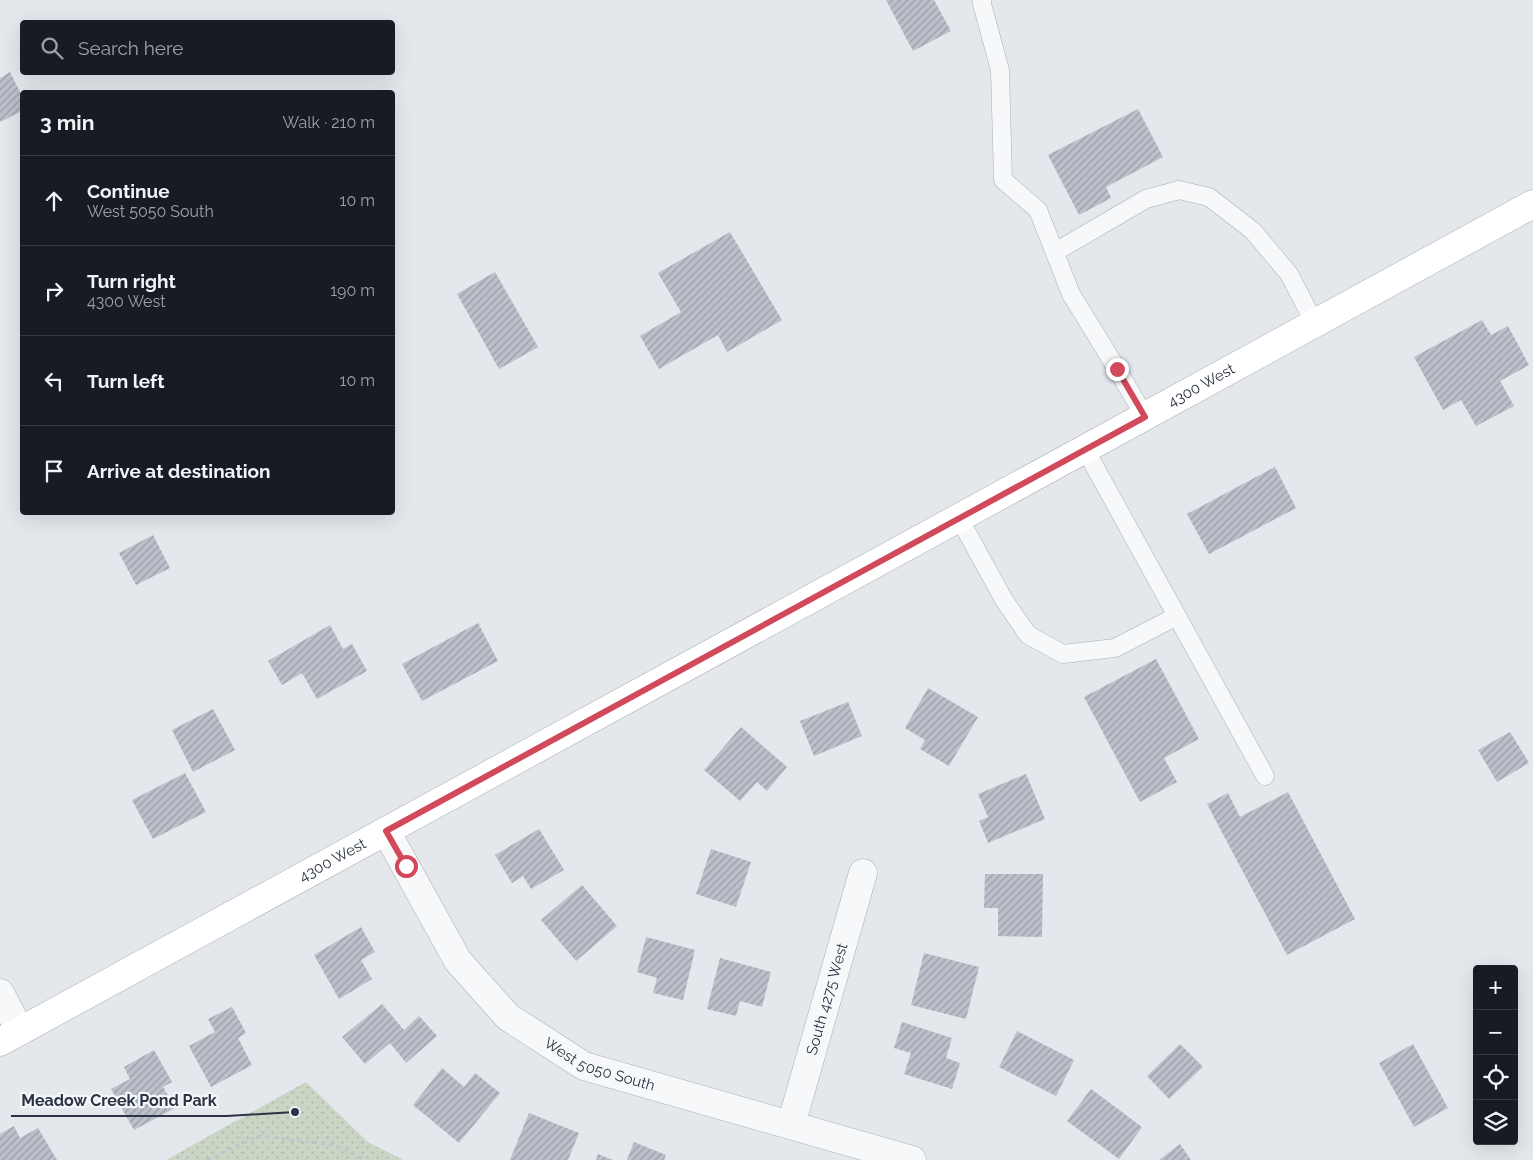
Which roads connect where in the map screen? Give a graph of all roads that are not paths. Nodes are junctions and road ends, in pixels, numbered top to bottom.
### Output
1 (982, 0) edge
2 (1532, 208) edge
3 (1055, 252) junction
4 (1315, 324) junction
5 (1145, 417) junction
6 (1085, 449) junction
7 (959, 518) junction
8 (1177, 616) junction
9 (1265, 776) dead end
10 (386, 831) junction
11 (863, 873) dead end
12 (0, 993) edge
13 (10, 1037) edge
14 (791, 1126) junction
15 (912, 1160) edge

1 - 3 lane
2 - 4 street, 4300 West
3 - 4 lane
3 - 5 lane
4 - 5 street, 4300 West
5 - 6 street, 4300 West
6 - 7 street, 4300 West
6 - 8 lane
7 - 8 lane
7 - 10 street, 4300 West
8 - 9 lane
10 - 13 street, 4300 West
10 - 14 street, West 5050 South
11 - 14 street, South 4275 West
12 - 13 street
14 - 15 street, West 5050 South

